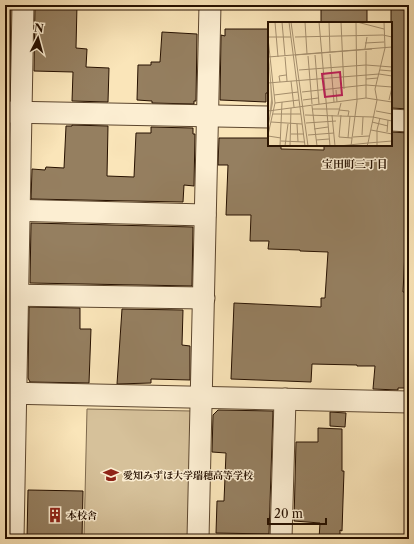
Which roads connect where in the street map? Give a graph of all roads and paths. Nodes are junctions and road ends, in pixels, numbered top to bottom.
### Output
1 (23, 5) edge
2 (210, 5) edge
3 (13, 112) edge
4 (207, 116) junction
5 (268, 117) edge
6 (392, 120) edge
7 (409, 121) edge
8 (12, 211) edge
9 (205, 215) junction
10 (11, 295) edge
11 (204, 298) junction
12 (10, 394) edge
13 (201, 398) junction
14 (285, 399) junction
15 (409, 402) edge
16 (13, 539) edge
17 (198, 539) edge
18 (281, 539) edge

1 - 3 street
2 - 4 street
3 - 4 street
3 - 8 street
4 - 5 street
4 - 9 street
6 - 7 street
8 - 9 street
8 - 10 street
9 - 11 street
10 - 11 street
10 - 12 street
11 - 13 street
12 - 13 street
12 - 16 street
13 - 14 street
13 - 17 street
14 - 15 street
14 - 18 street

